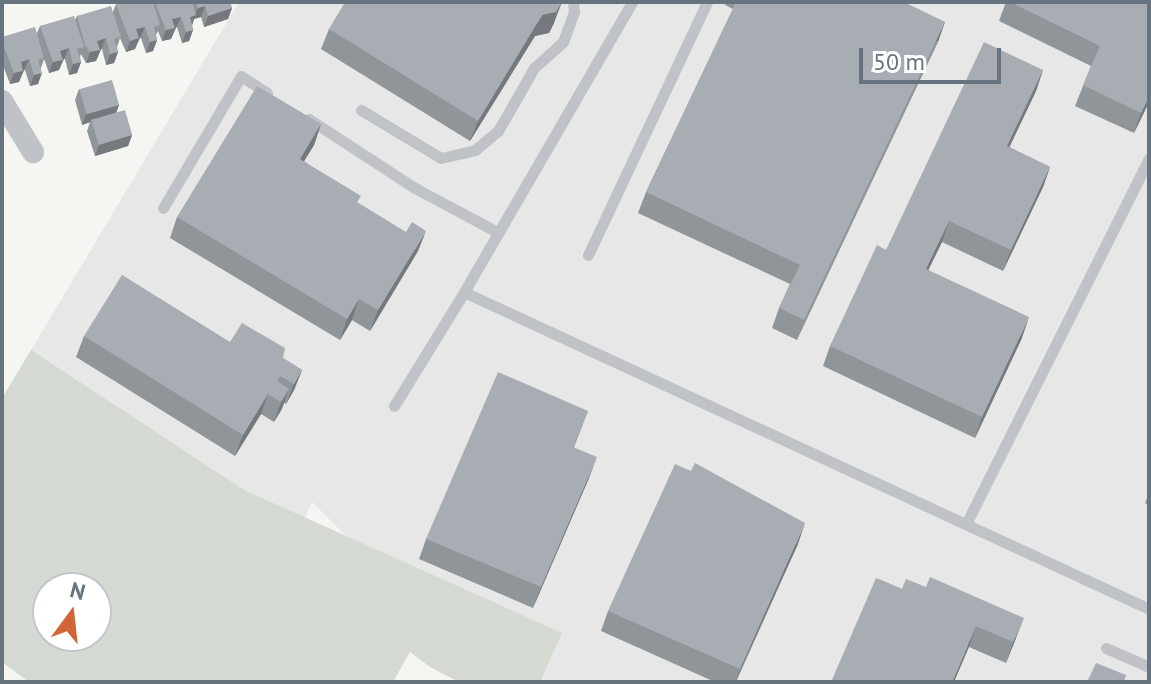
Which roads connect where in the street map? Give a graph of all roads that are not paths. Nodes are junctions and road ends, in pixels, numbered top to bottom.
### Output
1 (573, 2) edge
2 (632, 2) edge
3 (707, 2) edge
4 (2, 101) edge
5 (281, 102) edge
6 (295, 110) edge
7 (361, 110) dead end
8 (33, 152) dead end
9 (1149, 158) edge
10 (163, 208) dead end
11 (497, 232) junction
12 (588, 255) dead end
13 (464, 292) junction
14 (394, 406) dead end
15 (966, 524) junction
16 (1149, 609) edge
17 (1106, 648) dead end
18 (1149, 667) edge

1 - 7 lane
2 - 11 lane
3 - 12 lane
4 - 8 street
5 - 10 lane
6 - 11 lane
9 - 15 lane
11 - 13 lane
13 - 14 lane
13 - 15 lane
15 - 16 lane
17 - 18 lane

